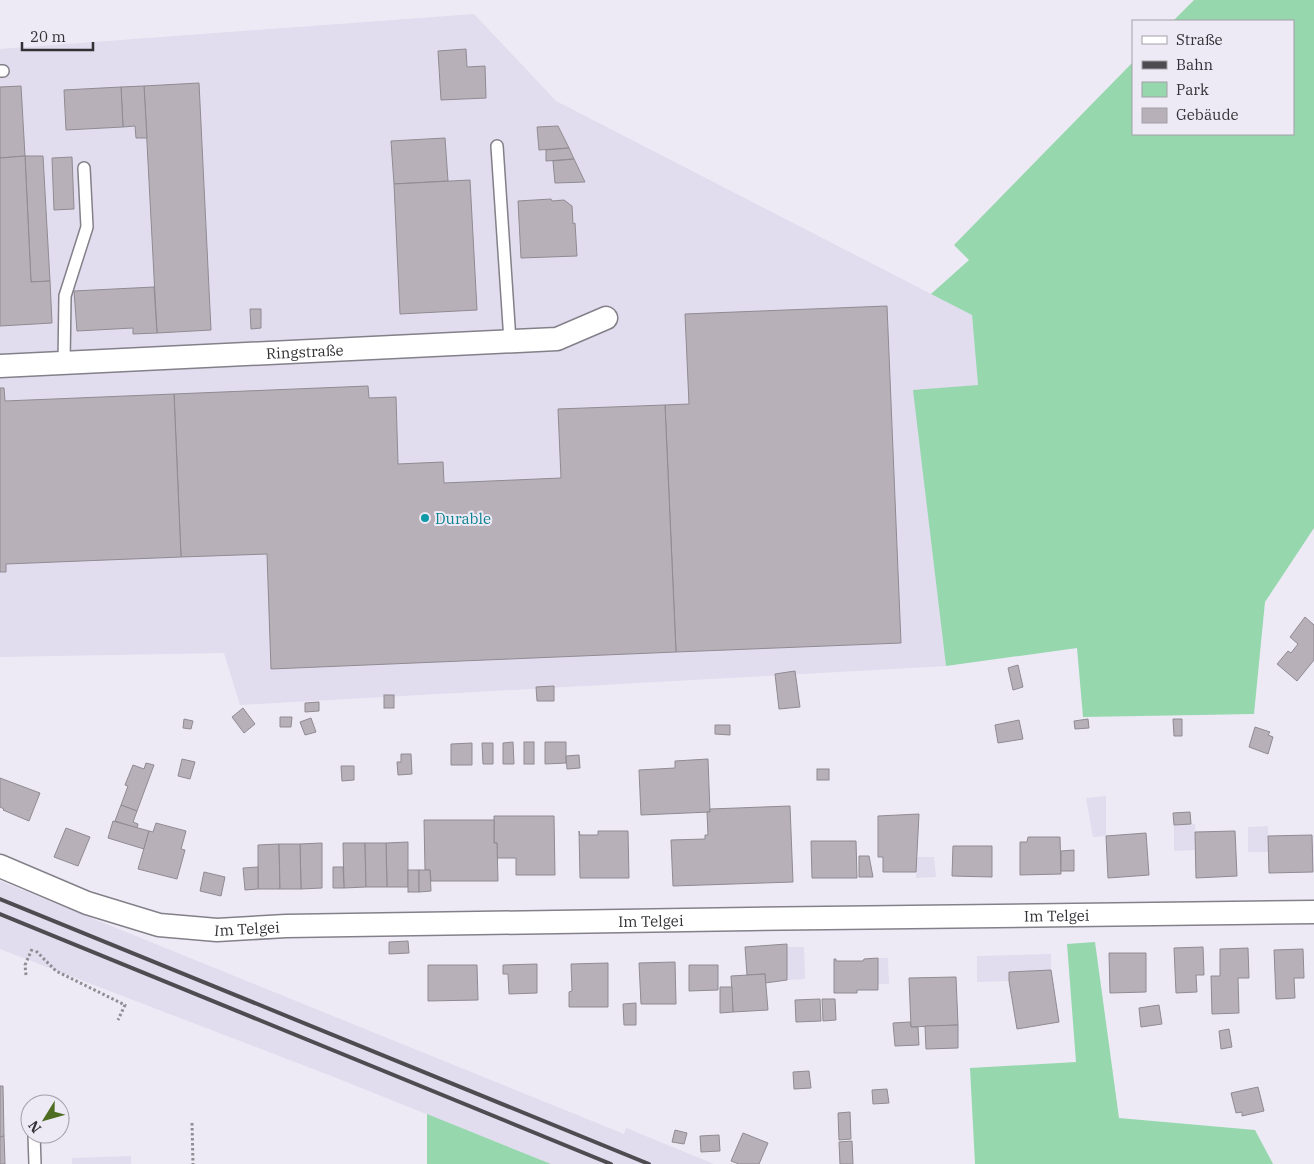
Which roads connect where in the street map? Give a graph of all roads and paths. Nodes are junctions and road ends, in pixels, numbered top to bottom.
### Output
1 (497, 146) dead end
2 (84, 168) dead end
3 (606, 318) dead end
4 (510, 341) junction
5 (64, 363) junction
6 (0, 366) edge
7 (0, 866) edge
8 (1314, 912) edge
9 (32, 949) dead end
10 (36, 951) dead end
11 (26, 975) dead end
12 (118, 1020) dead end
13 (192, 1123) dead end
14 (34, 1144) edge
15 (35, 1164) edge
16 (193, 1164) edge

1 - 4 lane
2 - 5 lane
3 - 4 street, Ringstraße
4 - 5 street, Ringstraße
5 - 6 street, Ringstraße
7 - 8 street, Im Telgei
9 - 11 path
10 - 12 path
13 - 16 path
14 - 15 lane

